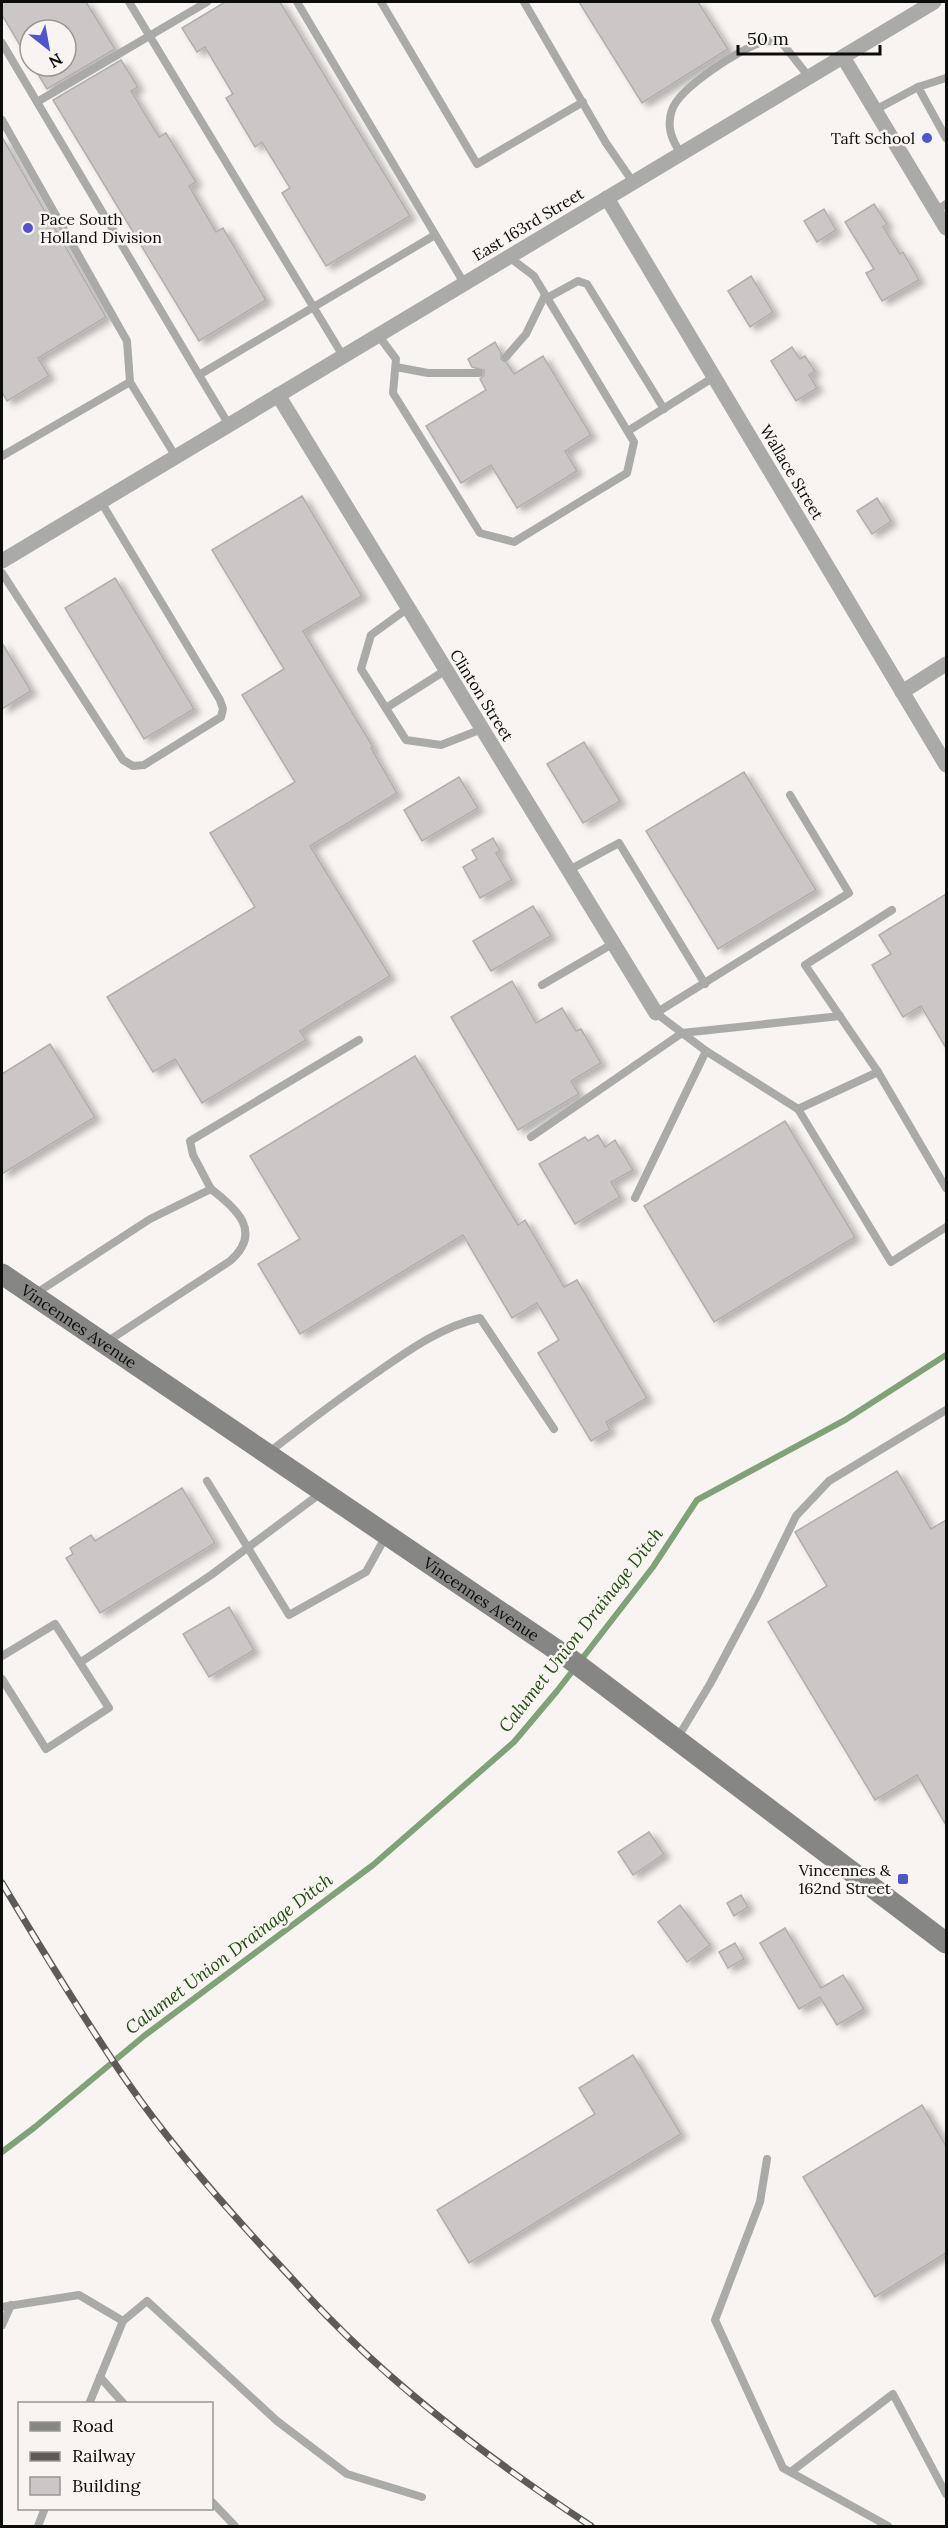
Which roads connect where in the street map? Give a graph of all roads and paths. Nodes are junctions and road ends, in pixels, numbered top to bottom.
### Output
1 (129, 2) edge
2 (207, 2) edge
3 (297, 2) edge
4 (381, 2) edge
5 (524, 2) edge
6 (934, 2) edge
7 (150, 35) junction
8 (2, 43) edge
9 (843, 57) junction
10 (808, 77) junction
11 (946, 78) edge
12 (918, 87) junction
13 (37, 102) junction
14 (583, 102) junction
15 (875, 110) junction
16 (2, 119) edge
17 (946, 138) edge
18 (681, 153) junction
19 (633, 182) junction
20 (607, 198) junction
21 (941, 208) edge
22 (946, 228) edge
23 (435, 235) junction
24 (509, 256) junction
25 (464, 283) junction
26 (546, 296) junction
27 (314, 306) junction
28 (378, 335) junction
29 (343, 356) junction
30 (506, 357) dead end
31 (396, 367) junction
32 (479, 373) dead end
33 (199, 375) junction
34 (714, 377) junction
35 (130, 382) junction
36 (278, 395) junction
37 (664, 409) junction
38 (229, 425) junction
39 (628, 431) junction
40 (2, 456) edge
41 (176, 457) junction
42 (101, 502) junction
43 (2, 561) edge
44 (2, 573) edge
45 (408, 608) junction
46 (946, 664) edge
47 (446, 669) junction
48 (902, 692) junction
49 (386, 708) junction
50 (482, 729) junction
51 (946, 765) edge
52 (790, 795) dead end
53 (569, 870) junction
54 (892, 910) dead end
55 (614, 944) junction
56 (705, 984) junction
57 (542, 985) dead end
58 (656, 1013) junction
59 (840, 1016) junction
60 (682, 1033) junction
61 (358, 1040) dead end
62 (706, 1051) junction
63 (878, 1072) junction
64 (798, 1109) junction
65 (531, 1137) dead end
66 (946, 1188) edge
67 (211, 1189) junction
68 (635, 1198) dead end
69 (946, 1227) edge
70 (2, 1274) edge
71 (33, 1295) junction
72 (104, 1343) junction
73 (946, 1410) edge
74 (554, 1429) dead end
75 (267, 1454) junction
76 (207, 1480) dead end
77 (322, 1492) junction
78 (387, 1535) junction
79 (249, 1549) junction
80 (2, 1656) edge
81 (81, 1662) junction
82 (2, 1679) edge
83 (676, 1739) junction
84 (946, 1943) edge
85 (767, 2159) dead end
86 (11, 2305) junction
87 (2, 2307) edge
88 (123, 2321) junction
89 (2, 2325) edge
90 (100, 2377) junction
91 (89, 2402) edge
92 (123, 2402) edge
93 (792, 2471) junction
94 (946, 2494) edge
95 (422, 2497) dead end
96 (213, 2503) edge
97 (44, 2510) edge
98 (38, 2526) edge
99 (236, 2526) edge
100 (888, 2526) edge

1 - 7 lane
2 - 7 lane
3 - 23 lane
4 - 14 lane
5 - 14 lane
6 - 9 street, East 163rd Street
7 - 13 lane
7 - 27 lane
8 - 13 lane
9 - 10 street, East 163rd Street
9 - 15 street
10 - 18 street, East 163rd Street
10 - 18 lane
11 - 12 lane
12 - 15 lane
12 - 17 lane
13 - 33 lane
14 - 19 lane
15 - 21 street
16 - 35 lane
18 - 19 street, East 163rd Street
19 - 20 street, East 163rd Street
20 - 24 street, East 163rd Street
20 - 34 street, Wallace Street
21 - 22 street
23 - 25 lane
23 - 27 lane
24 - 25 street, East 163rd Street
24 - 26 lane
25 - 28 street, East 163rd Street
26 - 30 lane
26 - 37 lane
26 - 39 lane
27 - 29 lane
27 - 33 lane
28 - 29 street, East 163rd Street
28 - 31 lane
29 - 36 street, East 163rd Street
31 - 32 lane
31 - 39 lane
33 - 38 lane
34 - 37 lane
34 - 48 street, Wallace Street
35 - 40 lane
35 - 41 lane
36 - 38 street, East 163rd Street
36 - 45 street, Clinton Street
37 - 39 lane
38 - 41 street, East 163rd Street
41 - 42 street, East 163rd Street
42 - 43 street, East 163rd Street
42 - 44 lane
45 - 47 street, Clinton Street
45 - 49 lane
46 - 48 street
47 - 49 lane
47 - 50 street, Clinton Street
48 - 51 street, Wallace Street
49 - 50 lane
50 - 53 street, Clinton Street
52 - 56 lane
53 - 55 street, Clinton Street
53 - 56 lane
54 - 59 lane
55 - 57 lane
55 - 58 street, Clinton Street
56 - 58 lane
58 - 60 lane
59 - 60 lane
59 - 63 lane
60 - 62 lane
60 - 65 lane
61 - 67 lane
62 - 64 lane
62 - 68 lane
63 - 64 lane
63 - 66 lane
64 - 69 lane
67 - 71 lane
67 - 72 lane
70 - 71 street, Vincennes Avenue
71 - 72 street, Vincennes Avenue
72 - 75 street, Vincennes Avenue
73 - 83 lane
74 - 75 lane
75 - 77 street, Vincennes Avenue
76 - 79 lane
77 - 78 street, Vincennes Avenue
77 - 79 lane
78 - 79 lane
78 - 83 street, Vincennes Avenue
79 - 81 lane
80 - 81 lane
81 - 82 lane
83 - 84 street, Vincennes Avenue
85 - 93 lane
86 - 87 lane
86 - 88 lane
86 - 89 lane
88 - 90 lane
88 - 95 lane
90 - 91 lane
90 - 92 lane
93 - 94 lane
93 - 100 lane
96 - 99 lane
97 - 98 lane

